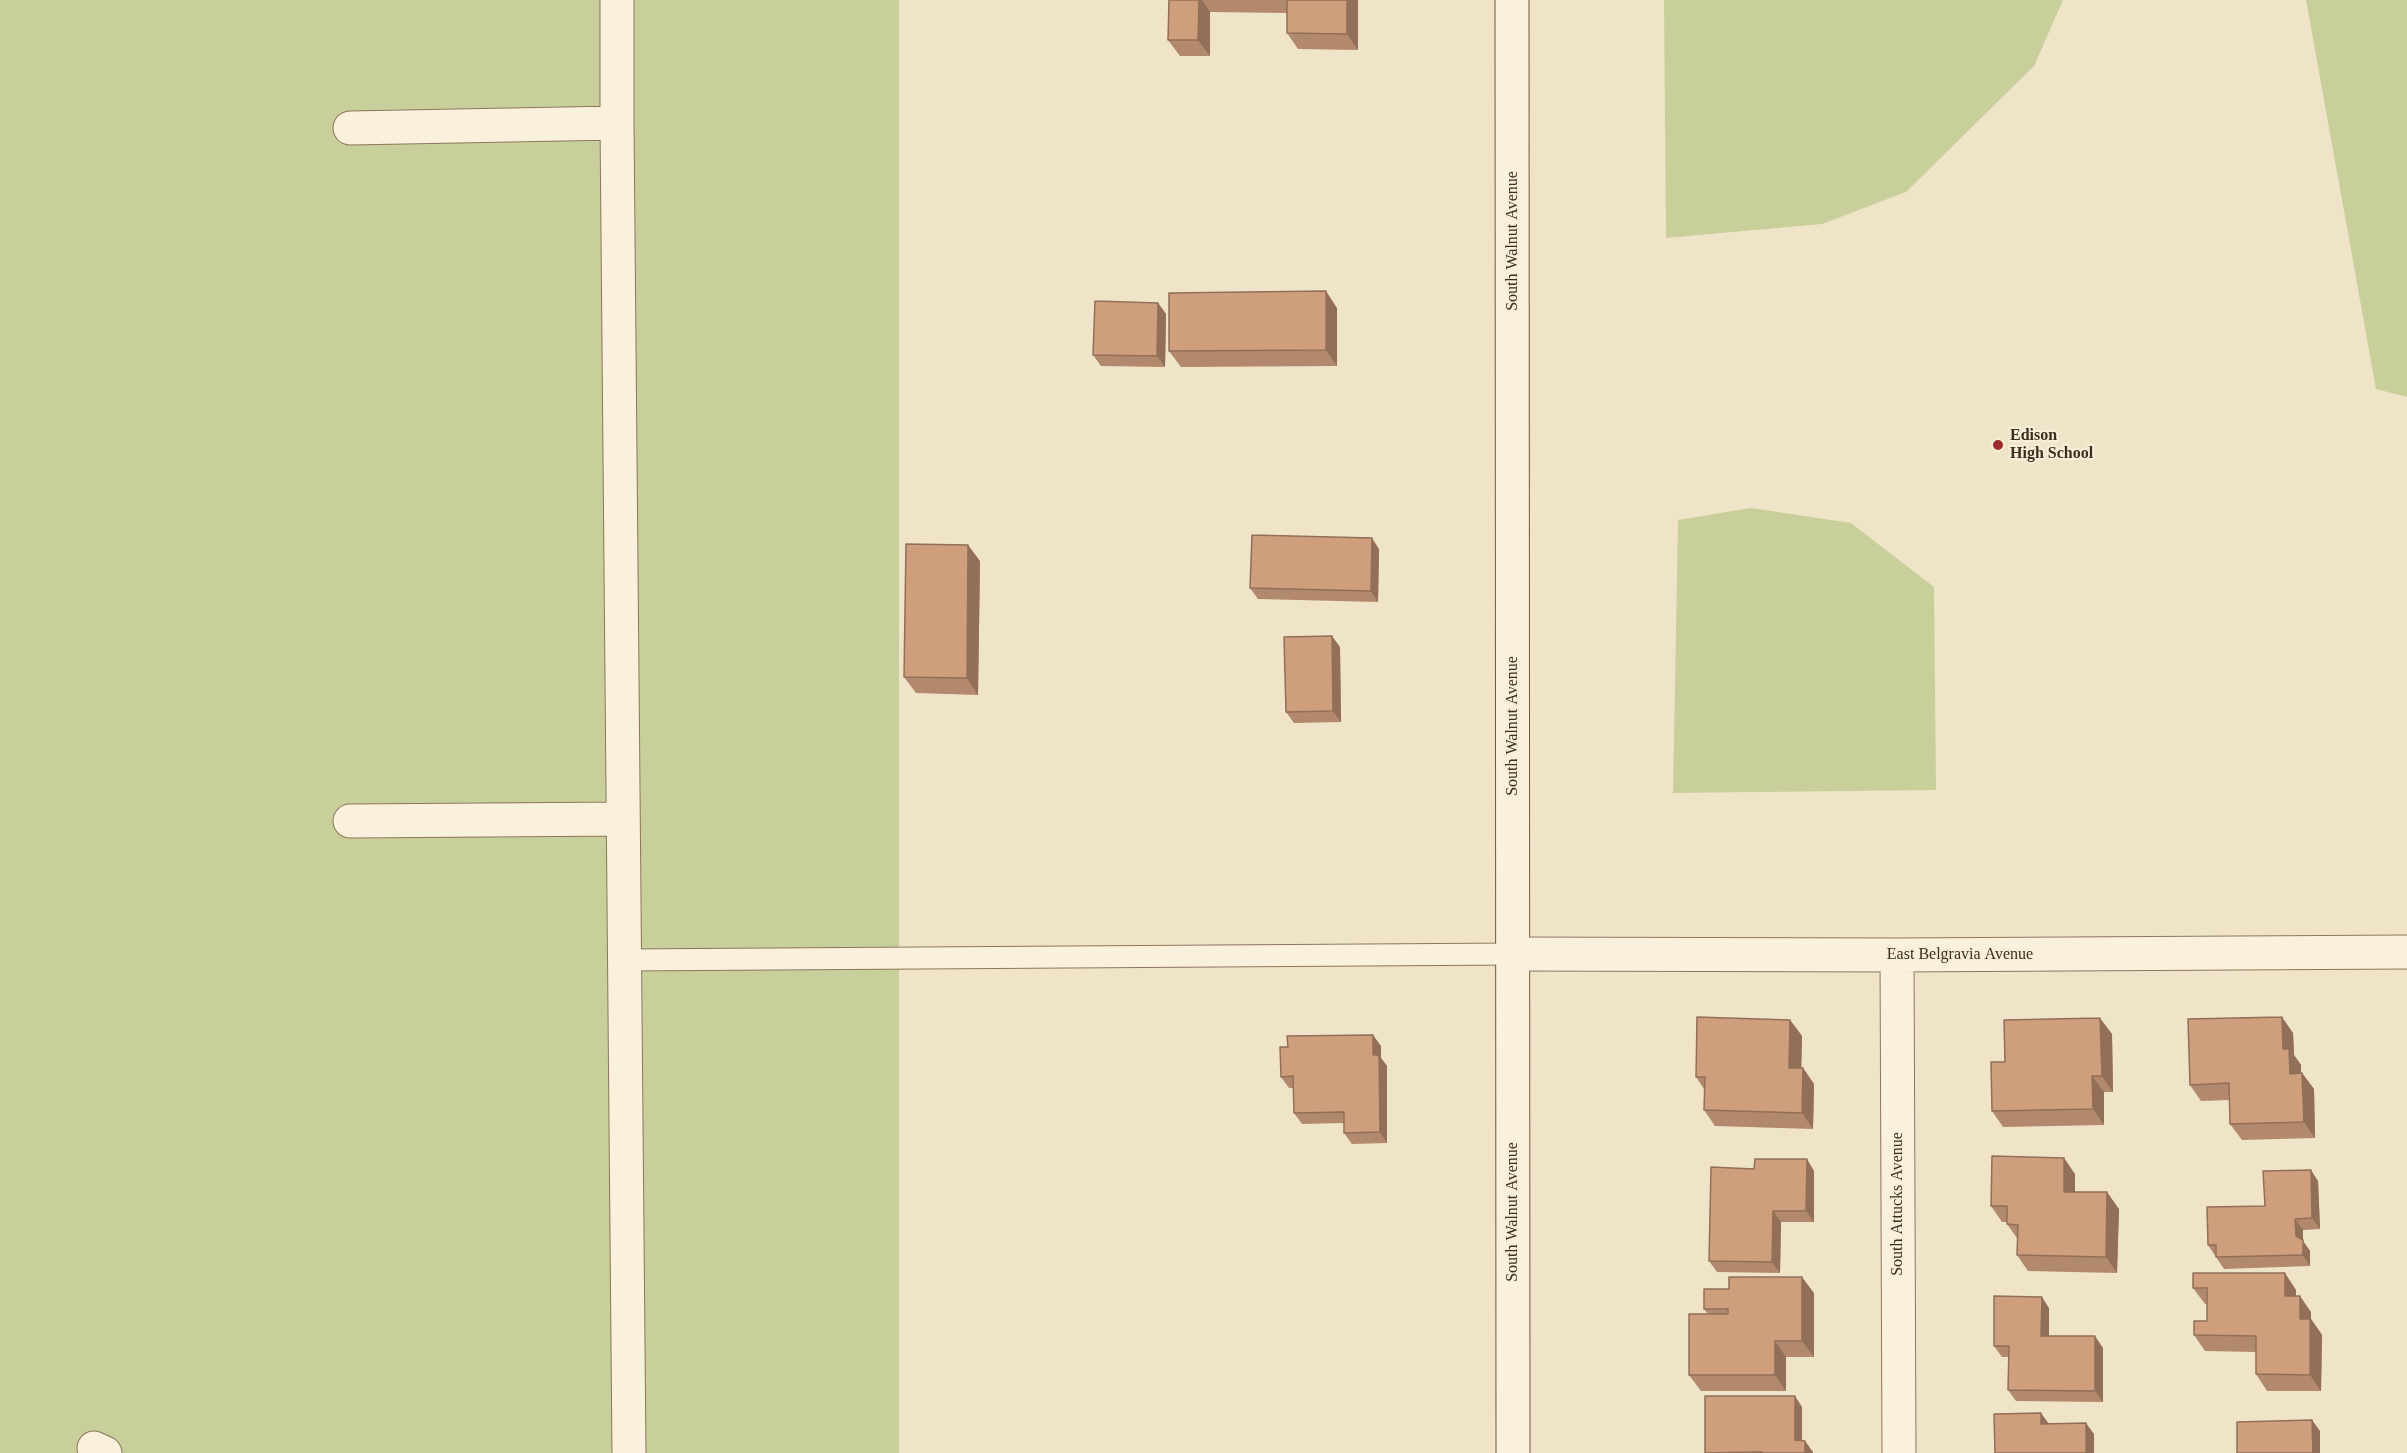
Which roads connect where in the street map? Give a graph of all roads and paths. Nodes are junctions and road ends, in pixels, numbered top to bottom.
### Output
1 (617, 0) edge
2 (1512, 0) edge
3 (616, 123) junction
4 (350, 128) dead end
5 (623, 819) junction
6 (350, 821) dead end
7 (2407, 952) edge
8 (1513, 954) junction
9 (1897, 956) junction
10 (624, 960) junction
11 (629, 1453) edge
12 (1513, 1453) edge
13 (1899, 1453) edge

1 - 3 street
2 - 8 street, South Walnut Avenue
3 - 4 street
3 - 5 street
5 - 6 street
5 - 10 street
7 - 9 street, East Belgravia Avenue
8 - 9 street, East Belgravia Avenue
8 - 10 lane
8 - 12 street, South Walnut Avenue
9 - 13 street, South Attucks Avenue
10 - 11 street

